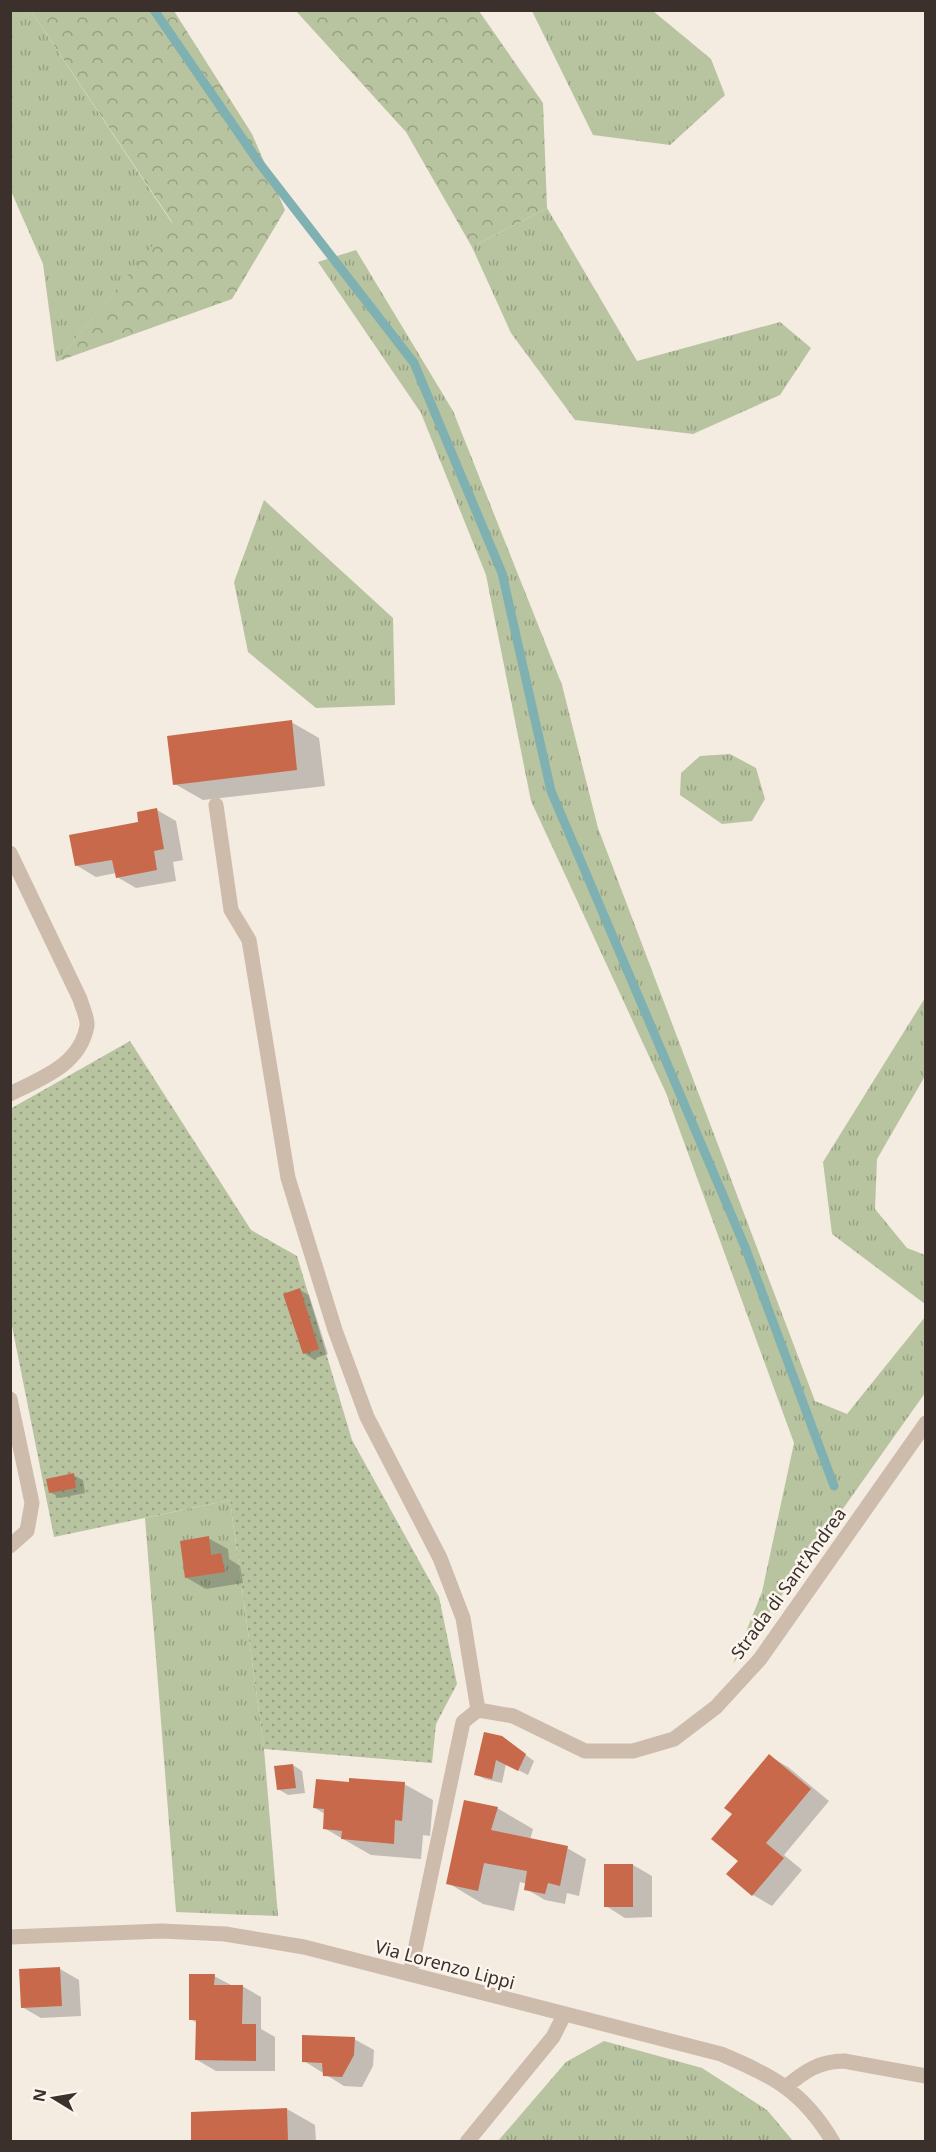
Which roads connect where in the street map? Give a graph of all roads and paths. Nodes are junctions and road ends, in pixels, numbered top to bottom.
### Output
1 (216, 805) dead end
2 (10, 853) edge
3 (10, 1094) edge
4 (10, 1399) edge
5 (926, 1422) edge
6 (10, 1546) edge
7 (478, 1710) junction
8 (10, 1937) edge
9 (410, 1974) junction
10 (564, 2015) junction
11 (926, 2076) edge
12 (787, 2086) junction
13 (467, 2142) edge
14 (833, 2142) edge

1 - 7 street
2 - 3 street
4 - 6 street
5 - 7 street, Strada di Sant'Andrea
7 - 9 street
8 - 9 street, Via Lorenzo Lippi
9 - 10 street, Via Lorenzo Lippi
10 - 12 street, Via Lorenzo Lippi
10 - 13 street
11 - 12 street
12 - 14 street, Via Lorenzo Lippi

